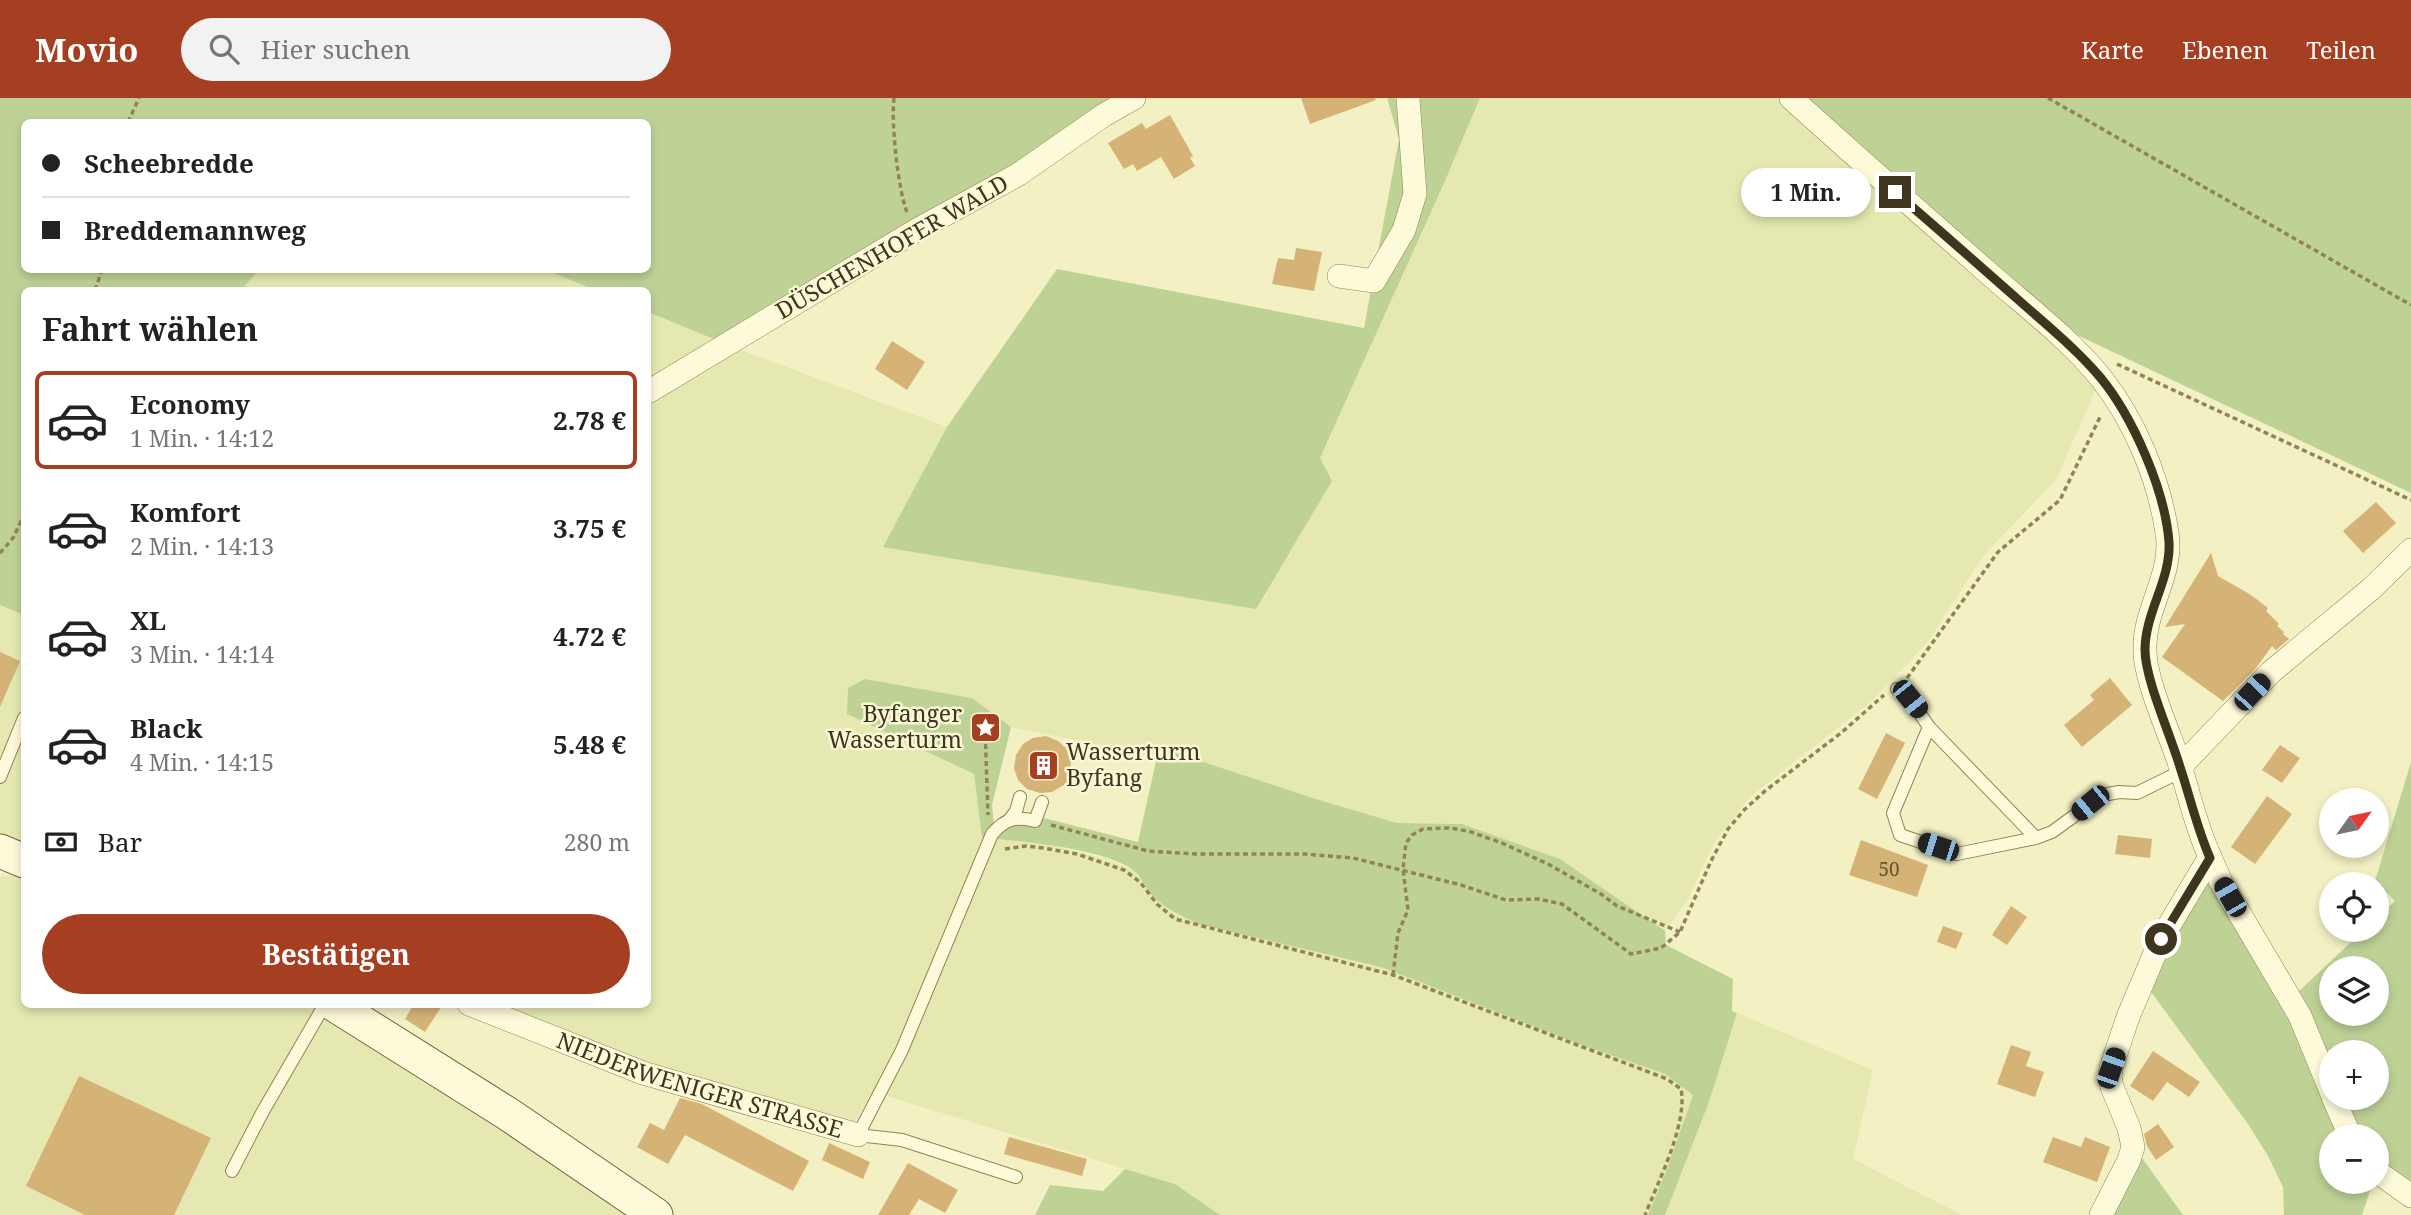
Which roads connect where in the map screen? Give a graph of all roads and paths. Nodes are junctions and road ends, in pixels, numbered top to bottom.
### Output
1 (139, 98) edge
2 (894, 98) edge
3 (1134, 98) edge
4 (1408, 98) edge
5 (1791, 98) edge
6 (2048, 98) edge
7 (129, 119) edge
8 (915, 231) junction
9 (1339, 276) dead end
10 (2411, 305) edge
11 (2084, 360) junction
12 (651, 390) edge
13 (2112, 394) junction
14 (2411, 500) edge
15 (21, 521) edge
16 (2411, 550) edge
17 (0, 553) edge
18 (1897, 690) junction
19 (21, 725) edge
20 (985, 726) dead end
21 (1929, 727) junction
22 (2181, 769) junction
23 (0, 777) edge
24 (1020, 797) dead end
25 (1042, 802) dead end
26 (1010, 819) junction
27 (1035, 821) junction
28 (992, 834) junction
29 (2036, 838) junction
30 (2210, 858) junction
31 (980, 859) junction
32 (1403, 869) junction
33 (1680, 932) junction
34 (1393, 975) junction
35 (323, 1008) edge
36 (339, 1008) edge
37 (479, 1008) edge
38 (2319, 1062) edge
39 (858, 1135) junction
40 (232, 1171) dead end
41 (1016, 1177) dead end
42 (2389, 1180) edge
43 (2411, 1196) edge
44 (656, 1215) edge
45 (1645, 1215) edge
46 (2101, 1215) edge

1 - 7 path
2 - 8 path
3 - 8 street, DÜSCHENHOFER WALD
4 - 9 street
5 - 11 street
6 - 10 path
8 - 12 street, DÜSCHENHOFER WALD
11 - 13 street
11 - 14 path
13 - 18 path
13 - 22 street
15 - 17 path
16 - 22 street
18 - 21 lane
18 - 33 path
19 - 23 lane
20 - 28 path
21 - 29 lane
21 - 29 lane
22 - 29 lane
22 - 30 street
24 - 26 lane
25 - 27 lane
26 - 27 lane
26 - 28 lane
27 - 32 path
28 - 31 lane
30 - 38 street
30 - 46 street
31 - 34 path
31 - 39 lane
32 - 33 path
32 - 33 path
32 - 34 path
34 - 45 path
35 - 40 lane
36 - 44 street
37 - 39 street, NIEDERWENIGER STRASSE
39 - 41 lane, NIEDERWENIGER STRASSE
42 - 43 street

